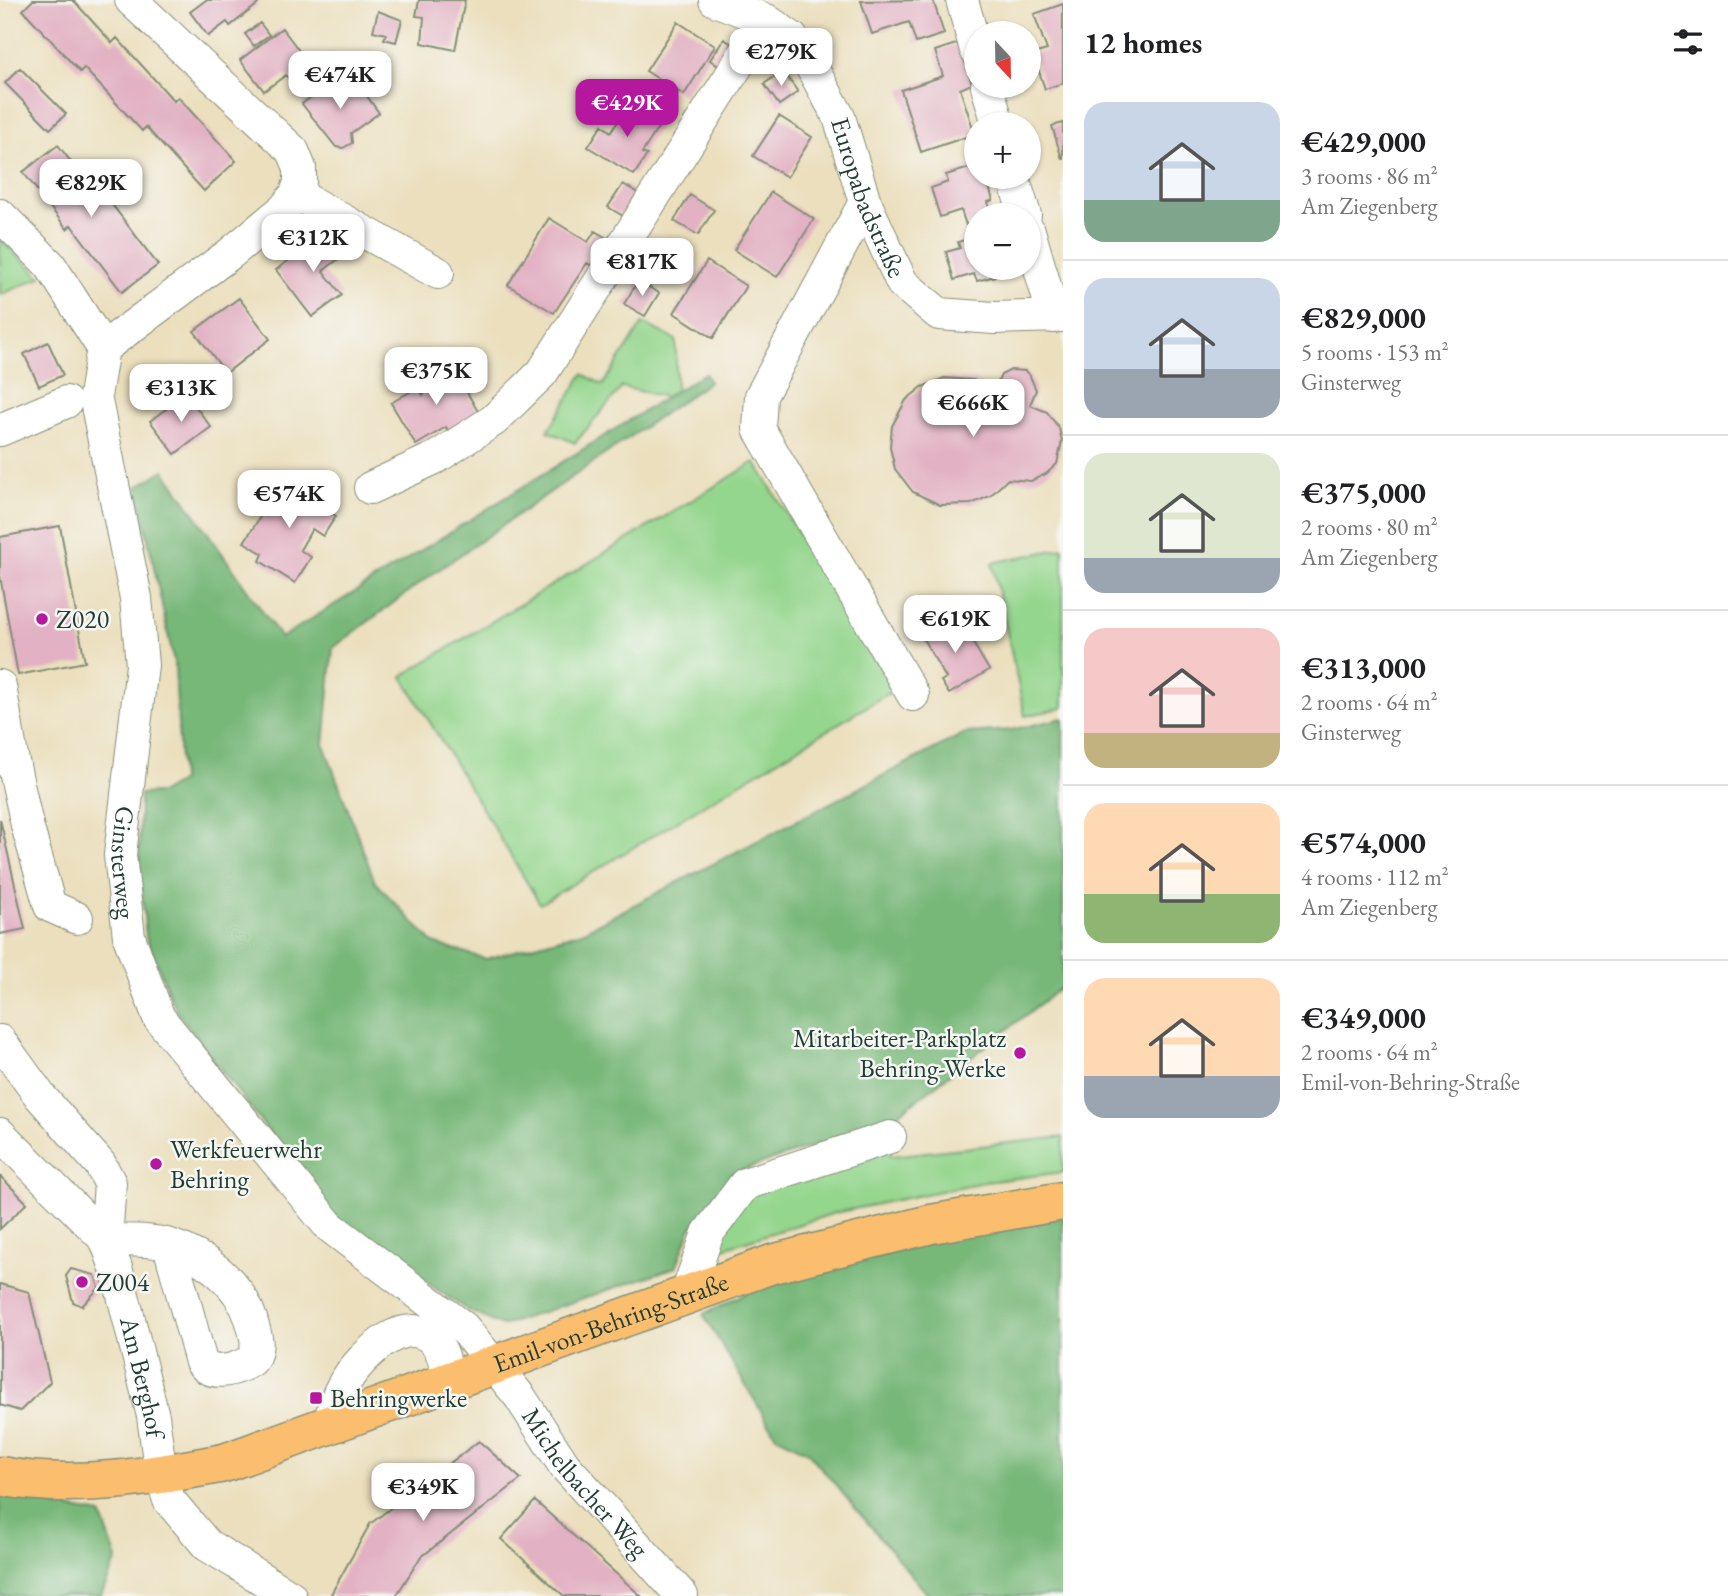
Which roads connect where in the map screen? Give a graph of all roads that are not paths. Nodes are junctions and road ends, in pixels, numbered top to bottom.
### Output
1 (131, 0) edge
2 (715, 0) edge
3 (962, 0) edge
4 (766, 20) junction
5 (968, 21) edge
6 (296, 194) junction
7 (864, 202) junction
8 (0, 215) edge
9 (1041, 266) edge
10 (438, 273) dead end
11 (1058, 316) edge
12 (103, 348) junction
13 (66, 402) dead end
14 (0, 430) edge
15 (370, 488) dead end
16 (0, 686) edge
17 (913, 695) dead end
18 (6, 758) edge
19 (77, 918) dead end
20 (0, 1041) edge
21 (0, 1133) edge
22 (890, 1137) dead end
23 (1063, 1201) edge
24 (106, 1240) junction
25 (169, 1245) dead end
26 (687, 1293) junction
27 (494, 1366) junction
28 (449, 1382) junction
29 (328, 1428) junction
30 (161, 1475) junction
31 (0, 1476) edge
32 (290, 1596) edge
33 (681, 1596) edge

1 - 6 street
2 - 4 street, Europabadstraße
3 - 5 street
4 - 7 street, Europabadstraße
4 - 15 street
6 - 10 street
6 - 12 street
7 - 11 street, Europabadstraße
7 - 17 street
8 - 12 street
9 - 11 street
12 - 27 street, Ginsterweg
13 - 14 street
16 - 18 street
18 - 19 street
20 - 24 street, Am Berghof
21 - 24 street, Am Berghof
22 - 26 street
23 - 26 main road, Emil-von-Behring-Straße
24 - 25 street
24 - 30 street, Am Berghof
26 - 27 main road, Emil-von-Behring-Straße
27 - 28 main road, Emil-von-Behring-Straße
27 - 33 street, Michelbacher Weg
28 - 29 main road, Emil-von-Behring-Straße
28 - 29 street
29 - 30 main road, Emil-von-Behring-Straße
30 - 31 main road, Emil-von-Behring-Straße
30 - 32 street, Am Berghof

